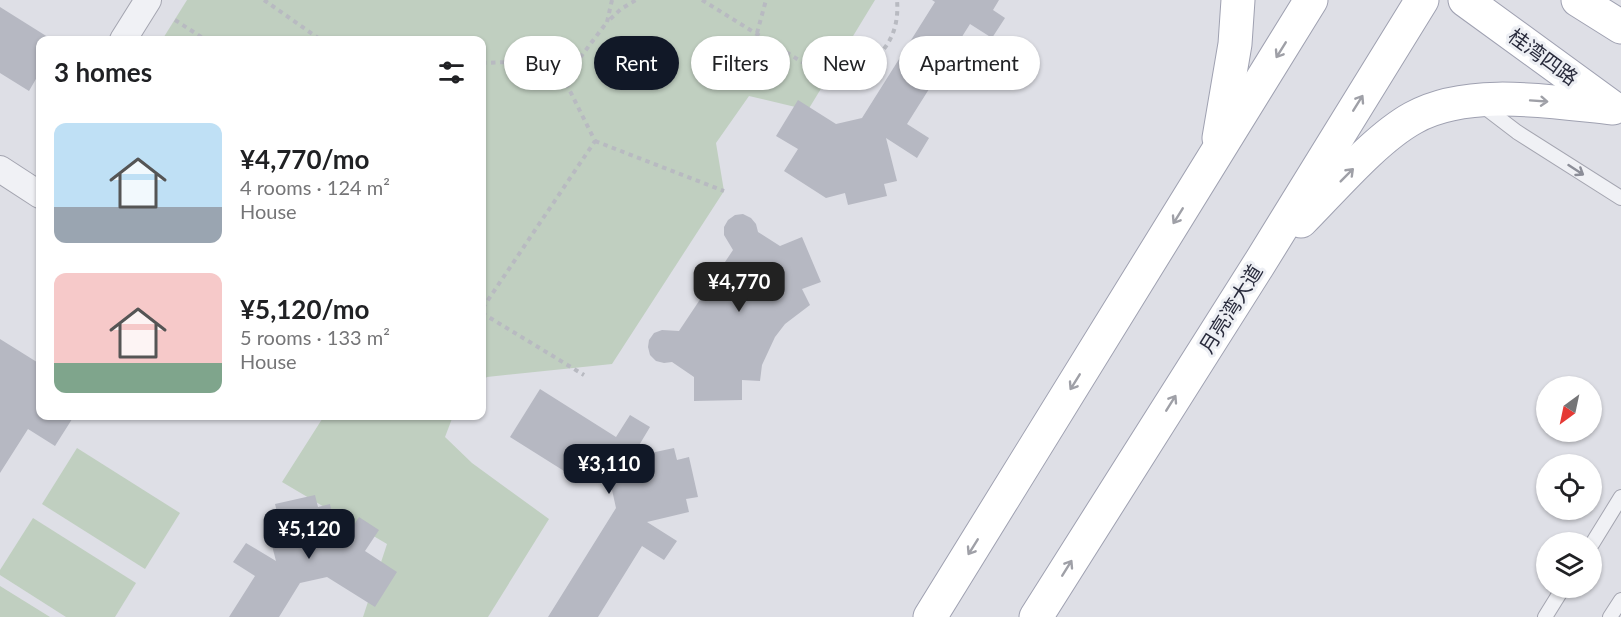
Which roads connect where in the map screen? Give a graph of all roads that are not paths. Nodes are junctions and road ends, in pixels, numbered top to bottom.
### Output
1 (148, 0) edge
2 (1238, 0) edge
3 (1311, 0) edge
4 (1422, 0) edge
5 (1465, 0) edge
6 (1578, 0) edge
7 (1621, 27) edge
8 (126, 36) edge
9 (1476, 101) junction
10 (1617, 111) edge
11 (1216, 155) junction
12 (0, 169) edge
13 (36, 184) edge
14 (1621, 198) edge
15 (1261, 261) junction
16 (1621, 497) edge
17 (1599, 532) edge
18 (1557, 598) edge
19 (1621, 600) edge
20 (1621, 607) edge
21 (930, 617) edge
22 (1036, 617) edge
23 (1545, 617) edge
24 (1612, 617) edge

1 - 8 street
2 - 11 main road
3 -> 11 main road
15 -> 4 main road, 月亮湾大道
5 - 10 main road, 桂湾四路
6 - 7 main road
9 -> 10 main road
9 -> 14 lane
15 -> 9 main road
11 -> 21 main road
12 - 13 street
22 -> 15 main road, 月亮湾大道
16 - 17 lane
18 - 23 lane
19 - 24 lane
20 - 24 lane

